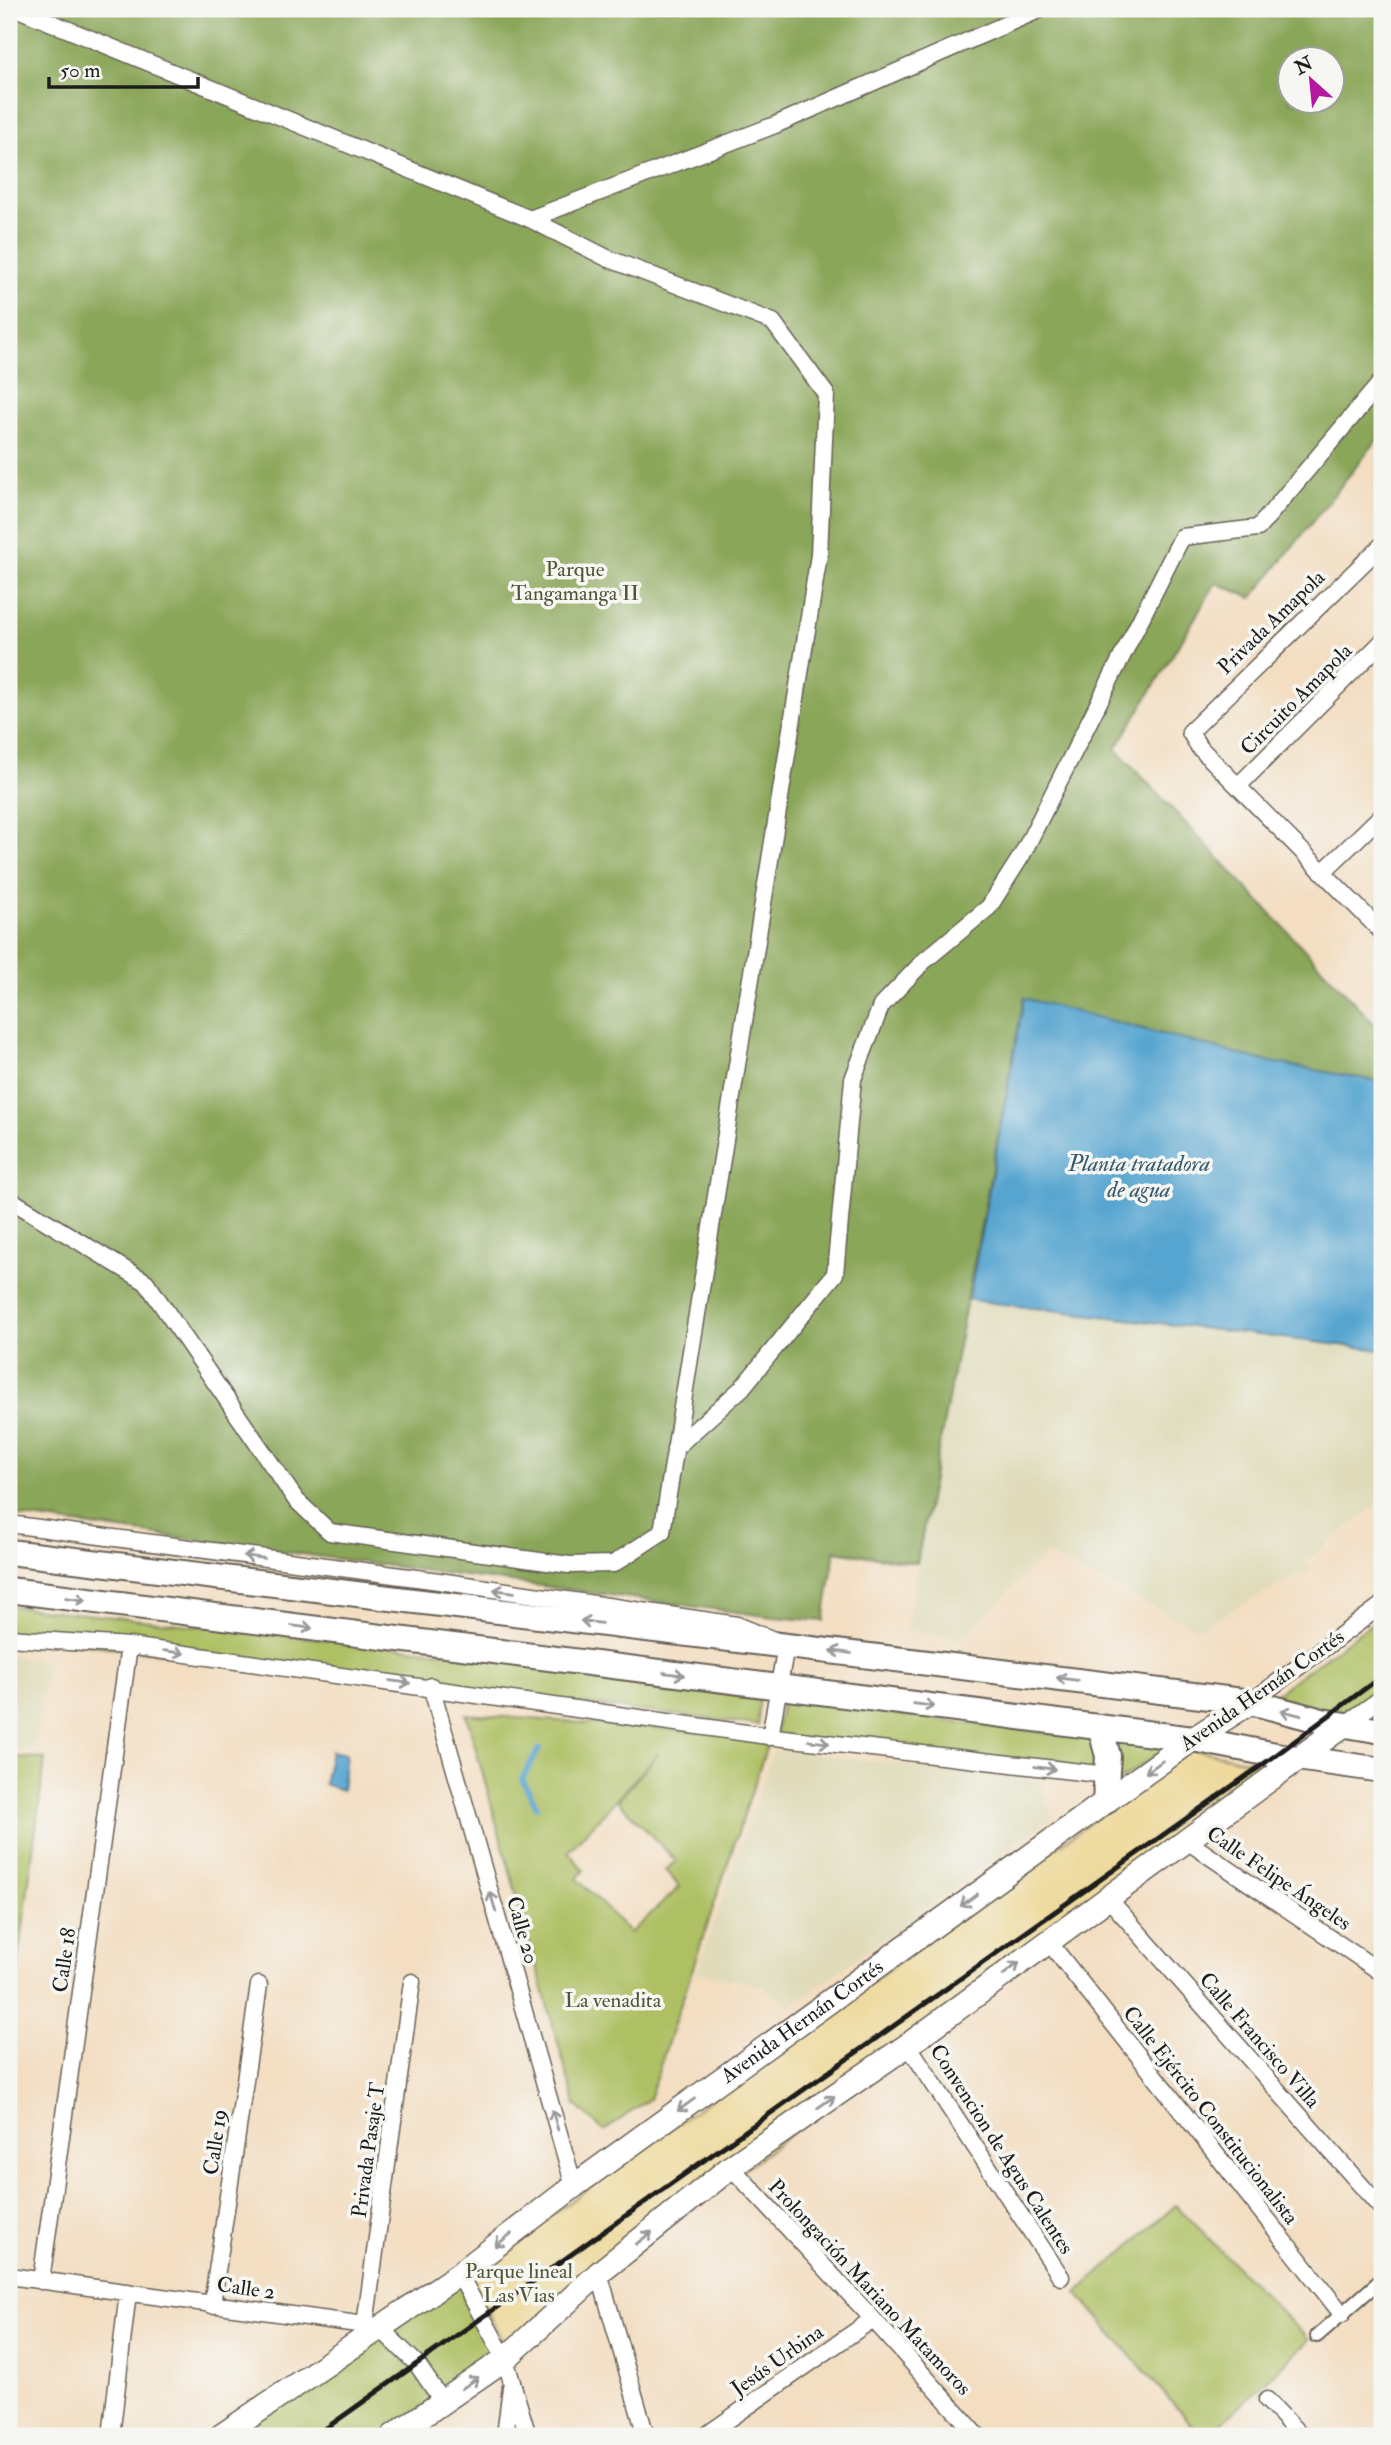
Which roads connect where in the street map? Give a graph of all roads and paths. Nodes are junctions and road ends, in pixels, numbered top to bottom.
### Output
1 (18, 9) edge
2 (1041, 9) edge
3 (530, 219) junction
4 (1382, 381) edge
5 (1382, 545) edge
6 (1382, 642) edge
7 (1190, 732) joint
8 (1239, 785) junction
9 (1382, 815) edge
10 (1324, 871) junction
11 (1382, 932) edge
12 (9, 1199) edge
13 (675, 1448) junction
14 (9, 1524) edge
15 (83, 1534) junction
16 (9, 1552) edge
17 (80, 1561) junction
18 (9, 1590) edge
19 (438, 1592) junction
20 (1382, 1605) edge
21 (9, 1638) edge
22 (786, 1645) junction
23 (129, 1646) junction
24 (431, 1686) junction
25 (776, 1687) junction
26 (1382, 1698) edge
27 (1251, 1702) junction
28 (1344, 1725) junction
29 (1100, 1727) junction
30 (1382, 1731) edge
31 (770, 1737) junction
32 (1193, 1739) junction
33 (1300, 1756) junction
34 (1382, 1770) edge
35 (1107, 1776) junction
36 (1105, 1802) junction
37 (1187, 1841) junction
38 (1108, 1898) junction
39 (1048, 1941) junction
40 (1382, 1973) edge
41 (412, 1982) dead end
42 (259, 1985) dead end
43 (908, 2045) junction
44 (731, 2167) junction
45 (574, 2186) junction
46 (1382, 2210) edge
47 (599, 2273) junction
48 (459, 2274) junction
49 (9, 2276) edge
50 (1061, 2277) dead end
51 (1382, 2279) edge
52 (41, 2281) junction
53 (128, 2292) junction
54 (212, 2305) junction
55 (1342, 2314) junction
56 (873, 2319) junction
57 (372, 2326) junction
58 (1317, 2336) dead end
59 (509, 2368) junction
60 (1267, 2400) dead end
61 (443, 2402) junction
62 (111, 2436) edge
63 (221, 2436) edge
64 (393, 2436) edge
65 (505, 2436) edge
66 (528, 2436) edge
67 (646, 2436) edge
68 (705, 2436) edge
69 (978, 2436) edge
70 (1301, 2436) edge

1 - 3 street
2 - 3 street
3 - 13 street
4 - 13 street
5 - 7 street, Privada Amapola
6 - 8 street, Circuito Amapola
7 - 8 street, Circuito Amapola
8 - 10 street, Circuito Amapola
9 - 10 street
10 - 11 street, Circuito Amapola
12 - 13 street
14 - 15 street
15 - 17 street
19 -> 15 street
16 - 17 main road
17 - 19 main road
18 -> 25 main road
22 -> 19 main road
20 - 27 street, Avenida Hernán Cortés
21 - 23 street
22 - 25 street
27 -> 22 main road
23 -> 24 street
23 - 52 street, Calle 18
24 - 31 street
45 -> 24 street, Calle 20
25 -> 29 main road
25 - 31 street
26 - 28 street
28 -> 27 main road
27 - 32 main road, Avenida Hernán Cortés
28 - 30 main road
28 - 33 main road
29 - 32 main road
29 - 35 main road
31 -> 35 street
32 - 33 main road
32 -> 36 main road, Avenida Hernán Cortés
33 - 34 main road
33 - 37 main road
35 - 36 main road
36 -> 45 main road, Avenida Hernán Cortés
37 - 38 main road
37 - 40 street, Calle Felipe Ángeles
38 - 39 main road
38 - 46 street, Calle Francisco Villa
43 -> 39 main road
39 - 55 street, Calle Ejército Constitucionalista
41 - 57 street, Privada Pasaje T
42 - 54 street, Calle 19
44 -> 43 main road
43 - 50 street, Convencion de Agus Calentes
47 -> 44 main road
44 - 56 street, Prolongación Mariano Matamoros
45 -> 48 main road, Avenida Hernán Cortés
47 - 59 main road
47 - 67 street
48 - 57 main road, Avenida Hernán Cortés
48 - 59 street
49 - 52 street, Calle 2
51 - 55 street
52 - 53 street, Calle 2
53 - 54 street, Calle 2
53 - 62 street
54 - 57 street, Calle 2
55 - 58 street
56 - 68 street, Jesús Urbina
56 - 69 street, Prolongación Mariano Matamoros
57 - 61 street
57 - 63 main road, Avenida Hernán Cortés
61 -> 59 main road
59 - 65 street
59 - 66 street
60 - 70 street
61 - 64 main road

